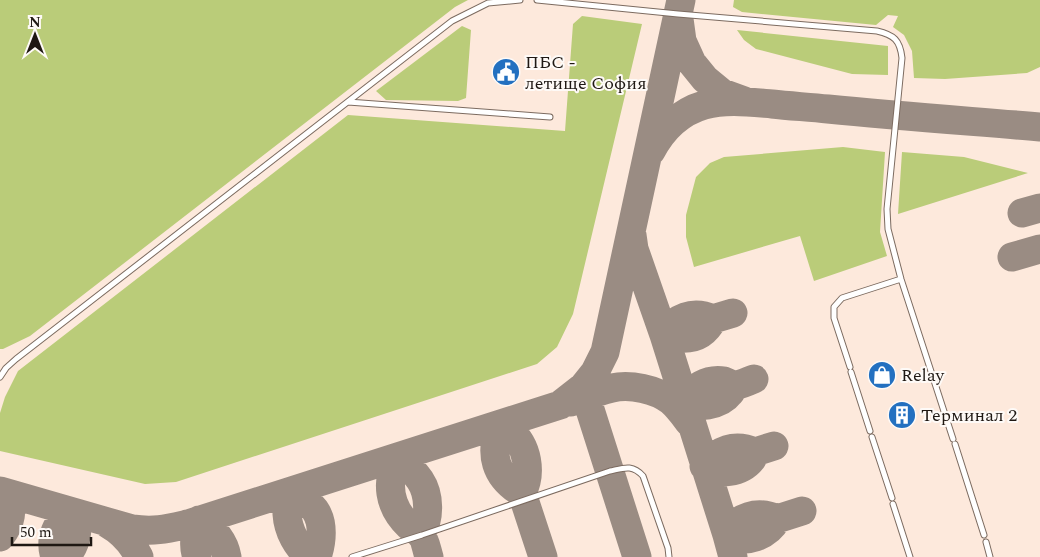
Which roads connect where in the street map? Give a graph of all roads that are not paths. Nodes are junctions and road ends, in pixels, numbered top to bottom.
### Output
1 (520, 0) edge
2 (537, 0) edge
3 (347, 102) junction
4 (550, 117) dead end
5 (901, 279) junction
6 (3, 367) edge
7 (0, 377) edge
8 (984, 535) dead end
9 (986, 542) dead end
10 (352, 557) edge
11 (669, 557) edge
12 (910, 557) edge
13 (990, 557) edge

1 - 3 lane
2 - 5 lane
3 - 4 lane
3 - 6 lane
5 - 8 lane
5 - 12 lane
6 - 7 lane
9 - 13 lane
10 - 11 lane

